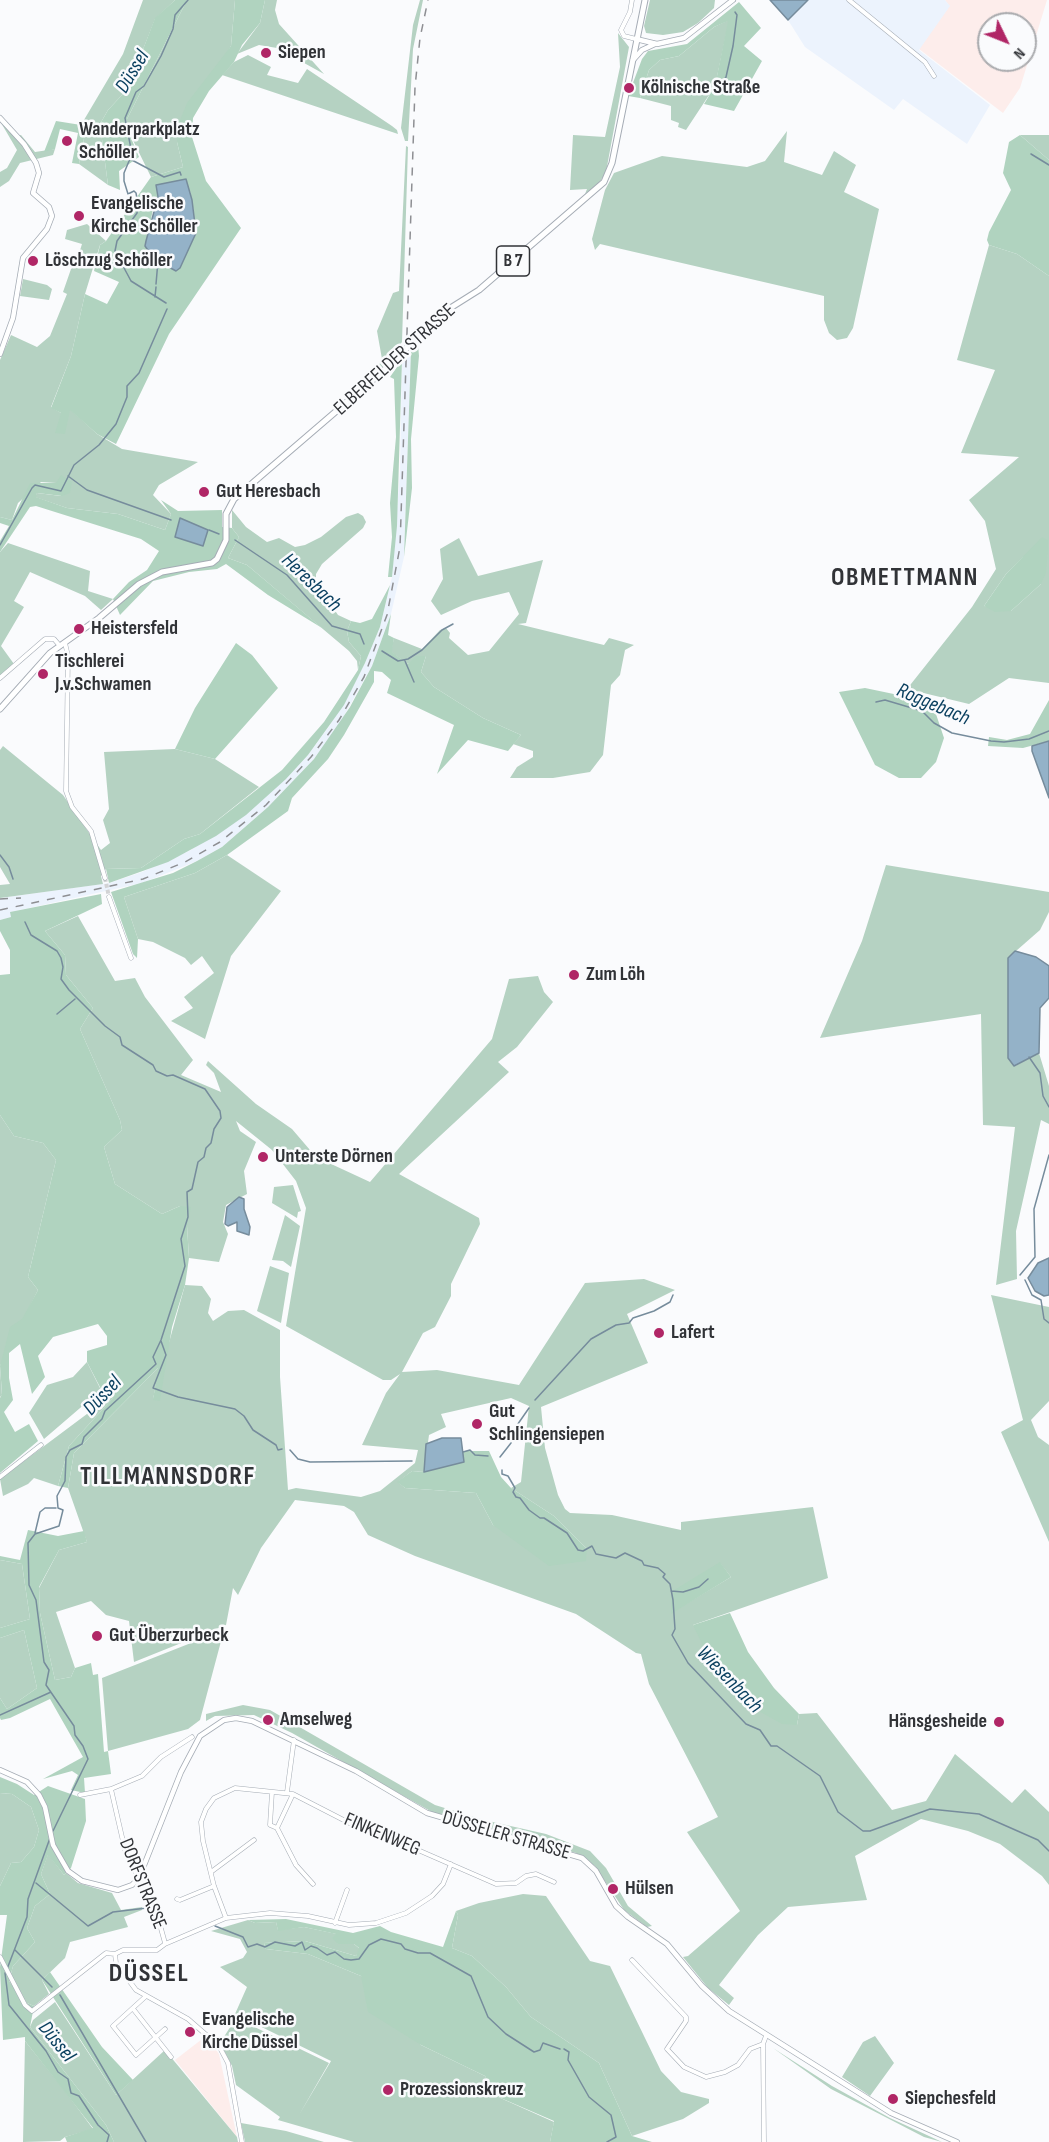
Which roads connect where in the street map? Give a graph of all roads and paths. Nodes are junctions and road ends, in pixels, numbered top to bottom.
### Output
1 (632, 0) edge
2 (645, 0) edge
3 (733, 0) edge
4 (849, 0) edge
5 (636, 39) junction
6 (657, 44) junction
7 (631, 63) junction
8 (934, 76) dead end
9 (0, 118) edge
10 (0, 354) edge
11 (63, 644) junction
12 (0, 678) edge
13 (0, 709) edge
14 (105, 878) tunnel mouth
15 (109, 897) tunnel mouth
16 (131, 958) dead end
17 (41, 1445) dead end
18 (0, 1477) edge
19 (192, 1737) dead end
20 (294, 1740) junction
21 (0, 1770) edge
22 (111, 1789) junction
23 (272, 1792) junction
24 (287, 1792) junction
25 (293, 1794) junction
26 (80, 1795) dead end
27 (277, 1828) junction
28 (254, 1840) dead end
29 (451, 1864) junction
30 (211, 1872) junction
31 (139, 1878) junction
32 (554, 1882) dead end
33 (313, 1884) dead end
34 (214, 1886) junction
35 (346, 1890) dead end
36 (177, 1899) dead end
37 (226, 1918) junction
38 (335, 1923) junction
39 (165, 1944) junction
40 (115, 1954) junction
41 (0, 1957) edge
42 (632, 1960) dead end
43 (145, 1997) junction
44 (134, 2010) junction
45 (165, 2030) dead end
46 (766, 2036) junction
47 (155, 2038) junction
48 (763, 2044) junction
49 (171, 2057) dead end
50 (242, 2142) edge
51 (764, 2142) edge
52 (957, 2142) edge

1 - 5 street
2 - 5 main road, B 7
3 - 6 main road
4 - 8 street
5 - 6 main road
5 - 7 main road, ELBERFELDER STRASSE / B 7
6 - 7 main road
7 - 11 main road, ELBERFELDER STRASSE / B 7, bridge
9 - 10 main road
11 - 12 street
11 - 13 main road, B 7
11 - 14 street
15 - 16 street
17 - 18 street
19 - 22 street
20 - 24 street
20 - 31 main road, DÜSSELER STRASSE
20 - 46 main road, DÜSSELER STRASSE
21 - 31 main road
22 - 26 street
22 - 31 street, DORFSTRASSE
23 - 24 street, FINKENWEG
23 - 27 street
23 - 30 street, FINKENWEG
24 - 25 street, FINKENWEG
25 - 27 street
25 - 29 street, FINKENWEG
27 - 33 street
28 - 30 street
29 - 32 street, FINKENWEG
29 - 38 street, DORFSTRASSE
30 - 34 street, FINKENWEG
31 - 39 street, DORFSTRASSE
34 - 36 street
34 - 37 street, FINKENWEG
35 - 38 street
37 - 38 street, DORFSTRASSE
37 - 39 street, DORFSTRASSE
39 - 40 street, DORFSTRASSE
40 - 41 street, DORFSTRASSE
40 - 43 street
42 - 48 street
43 - 44 street
43 - 50 street
44 - 47 street
44 - 47 street
45 - 47 street
46 - 48 street
46 - 52 main road, DÜSSELER STRASSE
47 - 49 street
48 - 51 street

